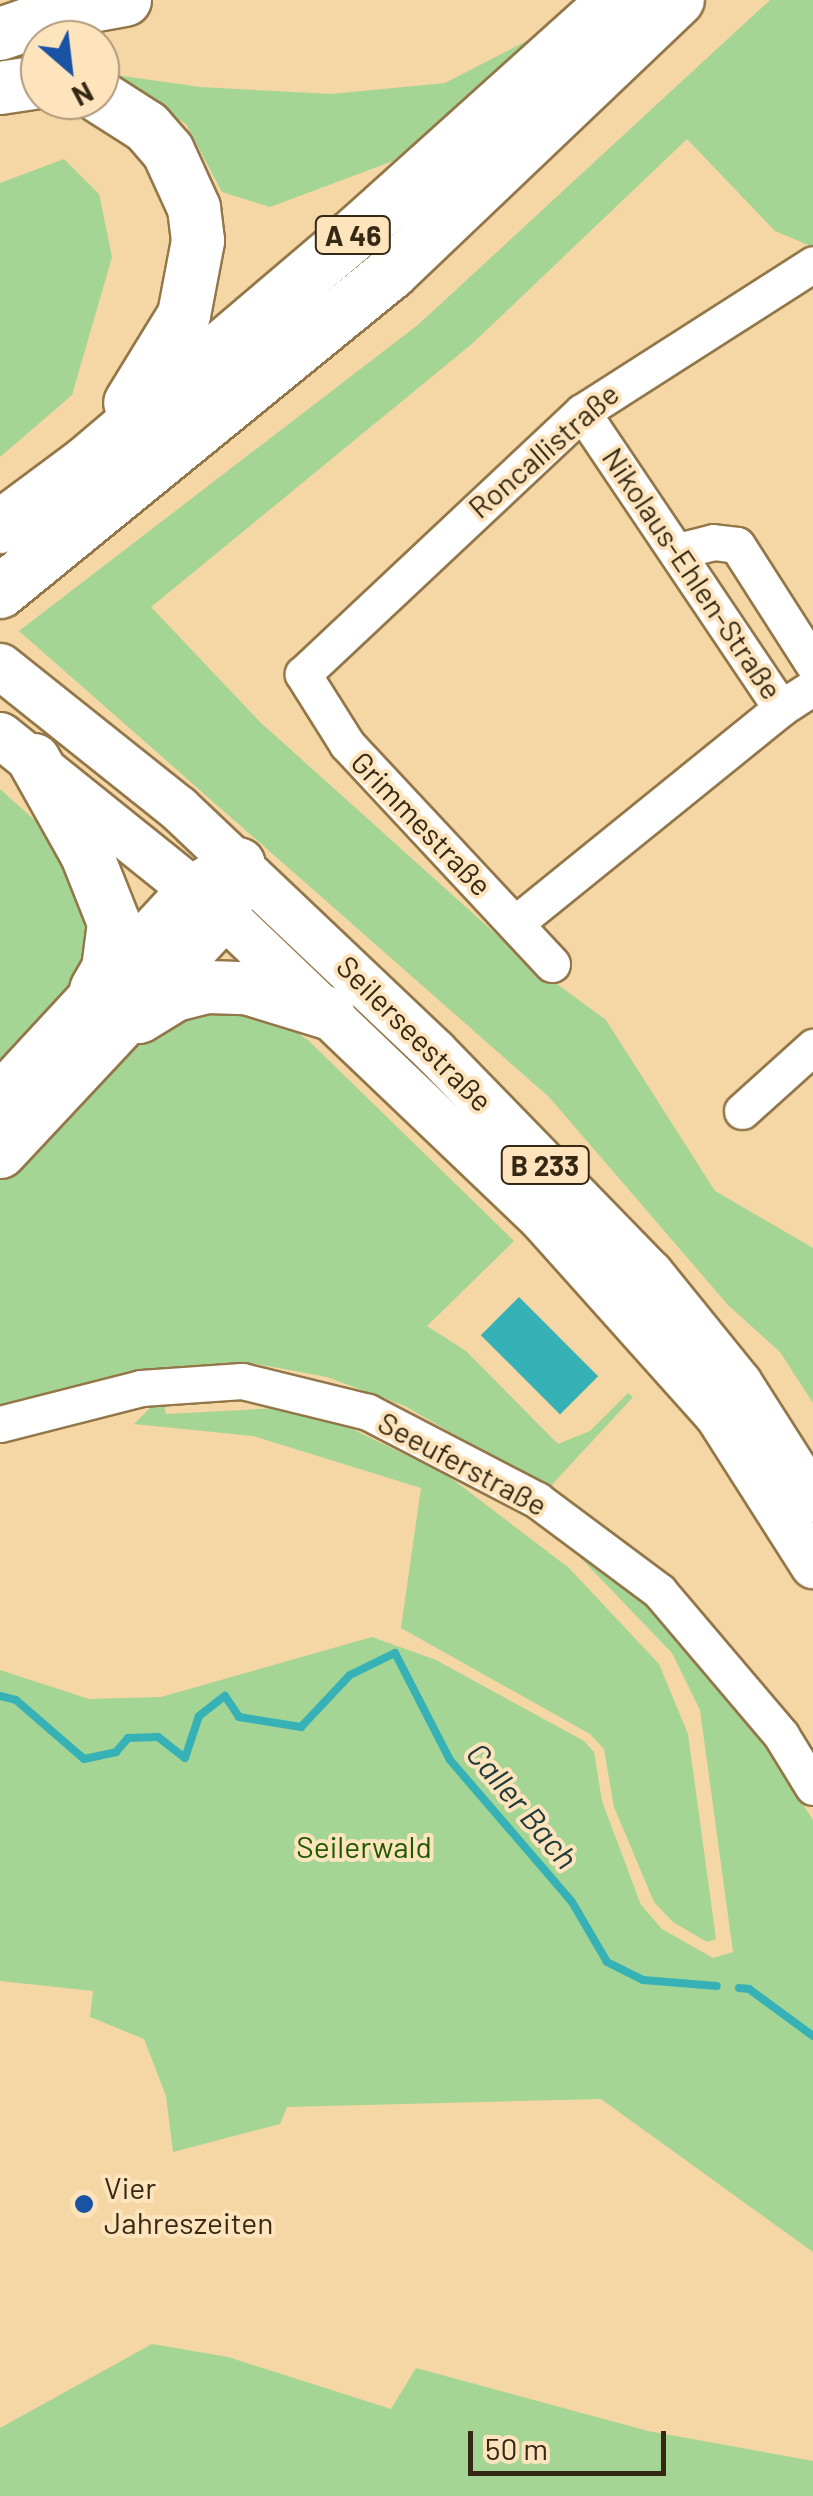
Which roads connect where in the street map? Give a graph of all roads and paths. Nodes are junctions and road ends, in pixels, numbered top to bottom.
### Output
1 (125, 0) edge
2 (614, 0) edge
3 (678, 0) edge
4 (0, 34) edge
5 (120, 109) edge
6 (813, 264) edge
7 (582, 412) junction
8 (86, 463) junction
9 (0, 527) edge
10 (678, 551) junction
11 (0, 592) edge
12 (813, 664) edge
13 (0, 666) edge
14 (303, 674) joint
15 (813, 687) edge
16 (781, 708) junction
17 (17, 747) edge
18 (240, 864) junction
19 (208, 902) junction
20 (517, 922) junction
21 (552, 964) dead end
22 (328, 1014) junction
23 (99, 1025) junction
24 (813, 1046) edge
25 (0, 1101) edge
26 (742, 1110) dead end
27 (0, 1152) edge
28 (0, 1424) edge
29 (813, 1499) edge
30 (813, 1565) edge
31 (813, 1787) edge

1 - 4 highway
2 - 8 highway, A 46
3 - 11 highway, A 46
5 - 8 highway
6 - 7 street, Roncallistraße
7 - 10 street, Nikolaus-Ehlen-Straße
7 - 14 street, Roncallistraße
8 - 9 highway, A 46
10 - 12 street
10 - 16 street, Nikolaus-Ehlen-Straße
13 - 18 main road, Seilerseestraße / B 233
14 - 20 street, Grimmestraße
15 - 16 street, Nikolaus-Ehlen-Straße
16 - 20 street
17 - 19 main road, Seilerseestraße / B 233
17 - 23 highway
18 - 19 highway
18 - 29 main road, Seilerseestraße / B 233
19 - 22 main road, Seilerseestraße / B 233
19 - 23 highway
20 - 21 street, Grimmestraße
22 - 23 highway
22 - 30 main road, Seilerseestraße / B 233
23 - 25 highway
23 - 27 highway
24 - 26 street
28 - 31 street, Seeuferstraße

